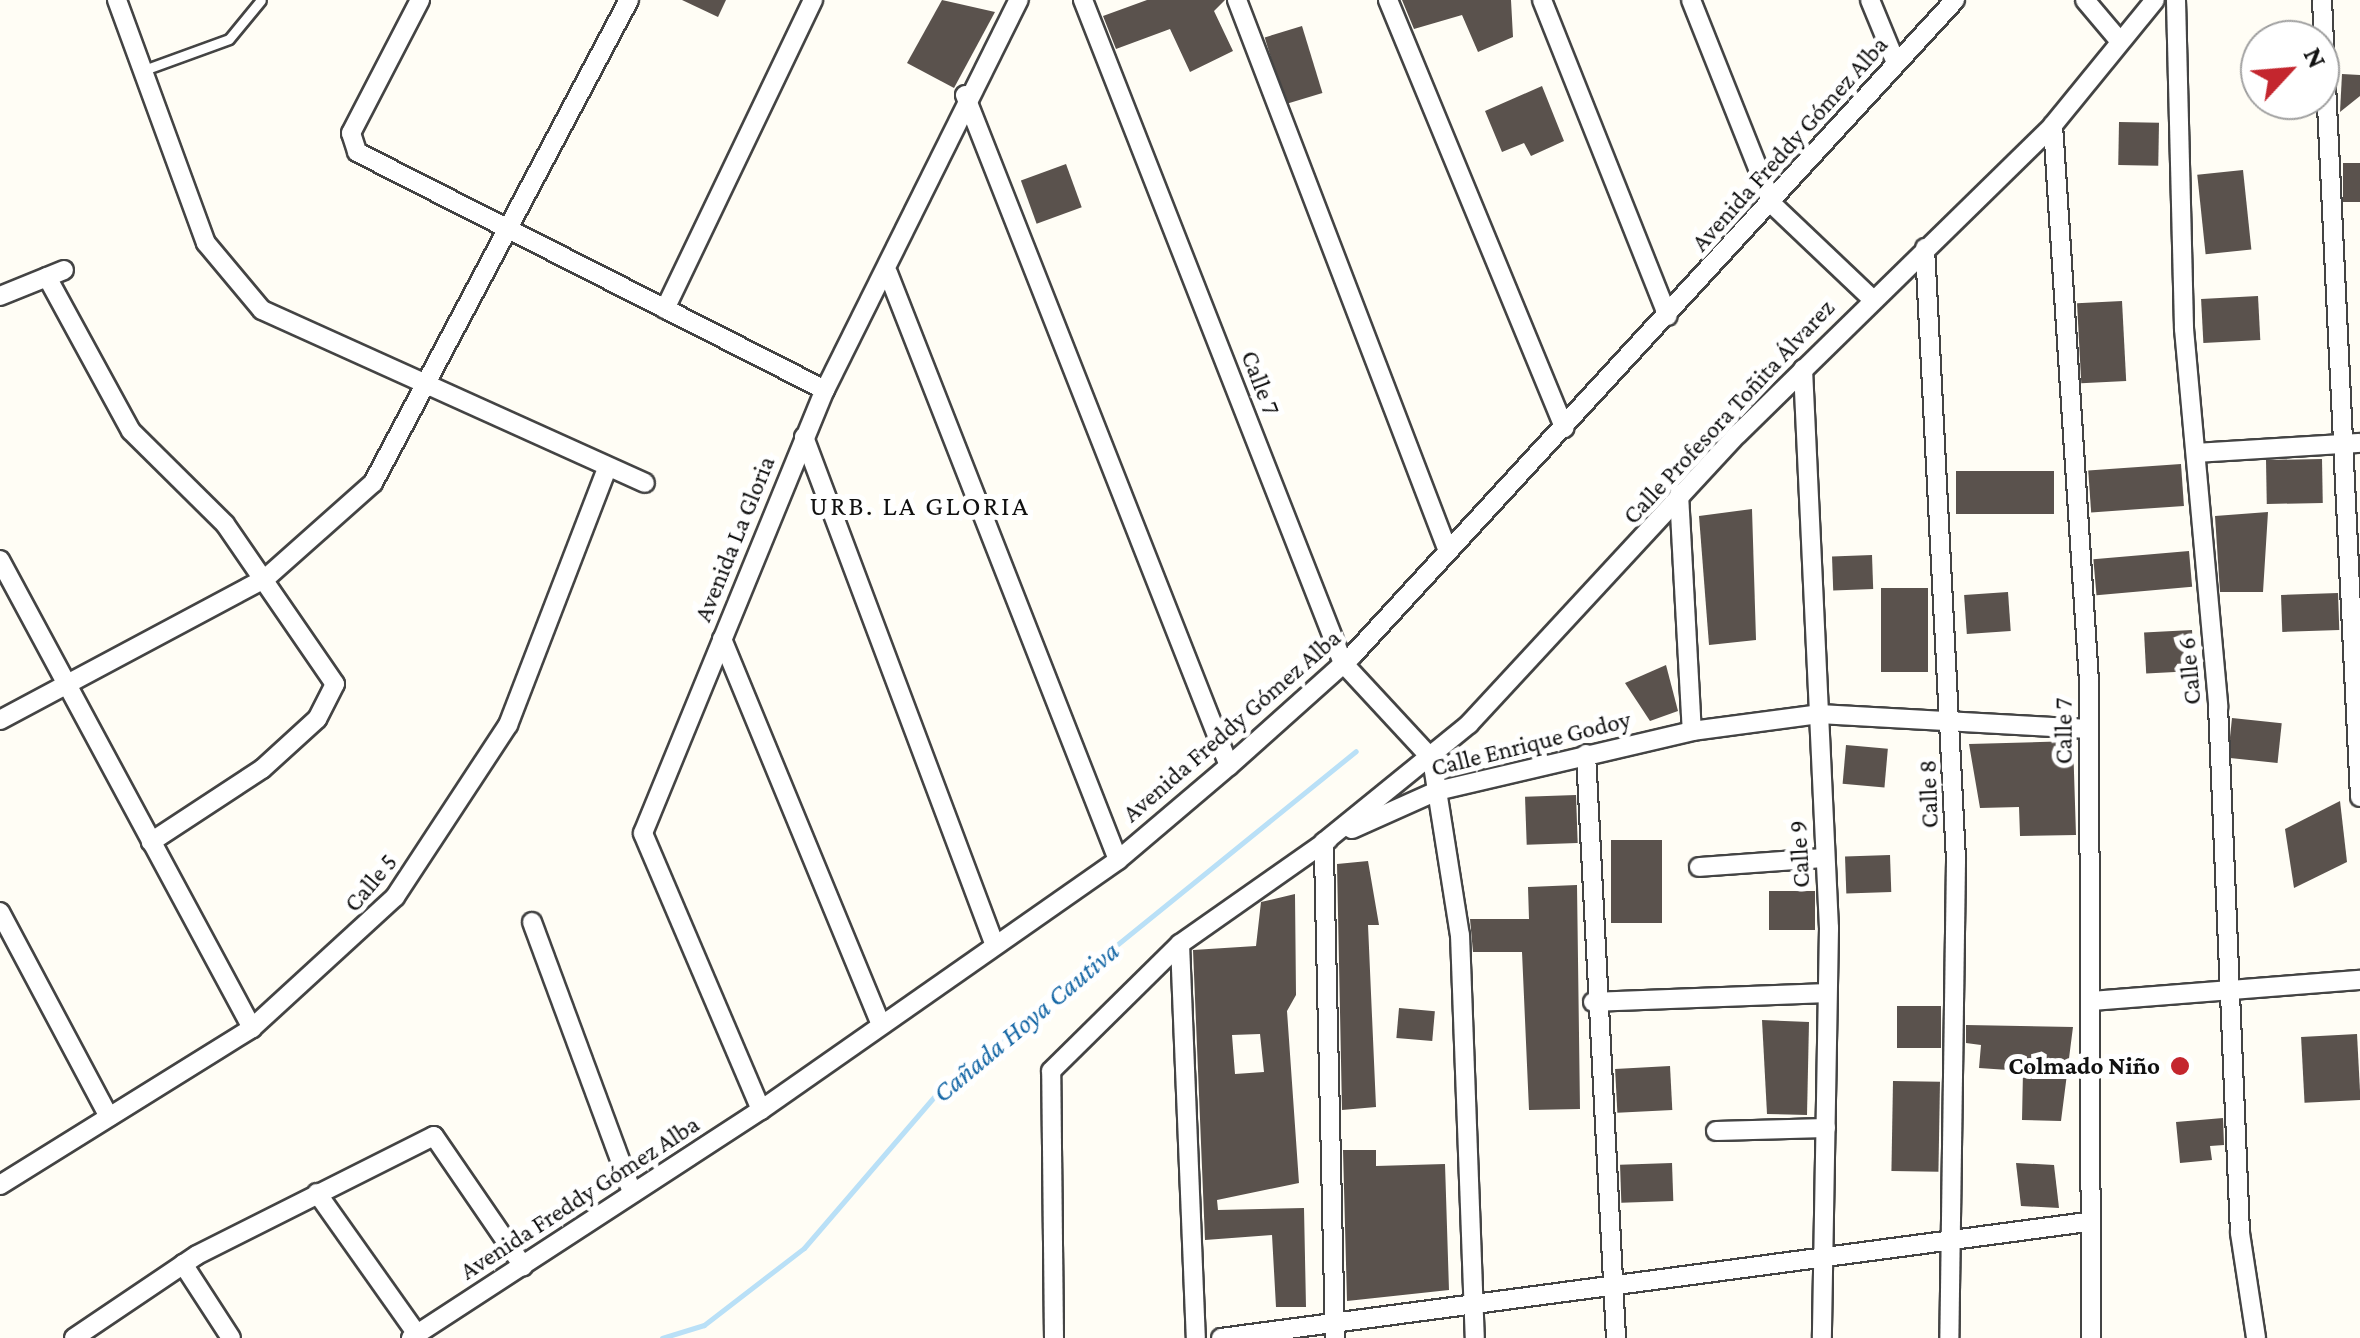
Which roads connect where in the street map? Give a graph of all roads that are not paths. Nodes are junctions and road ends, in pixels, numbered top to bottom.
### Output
1 (117, 0) edge
2 (260, 0) edge
3 (420, 0) edge
4 (629, 0) edge
5 (813, 0) edge
6 (1019, 0) edge
7 (1083, 0) edge
8 (1237, 0) edge
9 (1388, 0) edge
10 (1542, 0) edge
11 (1691, 0) edge
12 (1870, 0) edge
13 (1955, 0) edge
14 (2085, 0) edge
15 (2155, 0) edge
16 (2176, 0) edge
17 (2322, 0) edge
18 (2118, 39) junction
19 (1896, 64) junction
20 (144, 70) junction
21 (965, 95) junction
22 (2052, 124) junction
23 (1772, 204) junction
24 (505, 232) junction
25 (1926, 248) junction
26 (888, 273) junction
27 (0, 296) edge
28 (1871, 298) junction
29 (665, 309) junction
30 (1668, 316) junction
31 (1803, 369) junction
32 (428, 384) junction
33 (825, 390) junction
34 (1564, 428) junction
35 (804, 437) junction
36 (2353, 443) edge
37 (2196, 453) junction
38 (607, 468) junction
39 (645, 483) dead end
40 (1679, 494) junction
41 (1448, 551) junction
42 (0, 560) edge
43 (266, 578) junction
44 (722, 638) junction
45 (1343, 664) junction
46 (65, 685) junction
47 (1819, 714) junction
48 (1950, 718) junction
49 (0, 720) edge
50 (2088, 730) junction
51 (1692, 731) junction
52 (1586, 754) junction
53 (1432, 759) junction
54 (1230, 766) junction
55 (1437, 791) junction
56 (2360, 797) edge
57 (151, 842) junction
58 (1324, 842) junction
59 (1825, 858) junction
60 (1118, 860) junction
61 (1699, 867) dead end
62 (0, 912) edge
63 (532, 922) dead end
64 (994, 943) junction
65 (1180, 944) junction
66 (2360, 980) edge
67 (2235, 984) junction
68 (1826, 994) junction
69 (2091, 1001) junction
70 (1593, 1002) junction
71 (881, 1024) junction
72 (252, 1028) junction
73 (761, 1110) junction
74 (109, 1118) junction
75 (1826, 1128) junction
76 (1716, 1131) dead end
77 (0, 1185) edge
78 (318, 1193) junction
79 (632, 1193) junction
80 (2087, 1222) junction
81 (1953, 1237) junction
82 (1826, 1252) junction
83 (183, 1264) junction
84 (523, 1266) junction
85 (1614, 1282) junction
86 (1473, 1302) junction
87 (1334, 1330) edge
88 (414, 1336) edge
89 (74, 1338) edge
90 (231, 1338) edge
91 (1054, 1338) edge
92 (1196, 1338) edge
93 (1220, 1338) edge
94 (1475, 1338) edge
95 (1616, 1338) edge
96 (1822, 1338) edge
97 (1949, 1338) edge
98 (2091, 1338) edge
99 (2256, 1338) edge

1 - 20 street
2 - 20 lane
3 - 24 street
4 - 24 street
5 - 29 street
6 - 21 street, Avenida La Gloria
7 - 45 street, Calle 7
8 - 41 street
9 - 34 street
10 - 30 street
11 - 23 street
12 - 19 street
13 - 19 street, Avenida Freddy Gómez Alba
14 - 18 street
15 - 18 street, Calle Profesora Toñita Álvarez
16 - 37 street, Calle 6
17 - 36 street
18 - 22 street, Calle Profesora Toñita Álvarez
19 - 23 street, Avenida Freddy Gómez Alba
20 - 32 street
21 - 26 street, Avenida La Gloria
21 - 54 street
22 - 25 street, Calle Profesora Toñita Álvarez
22 - 50 street, Calle 7
23 - 28 street
23 - 30 street, Avenida Freddy Gómez Alba
24 - 29 street
24 - 32 street
25 - 28 street, Calle Profesora Toñita Álvarez
25 - 48 street, Calle 8
26 - 33 street, Avenida La Gloria
26 - 60 street
27 - 43 street
28 - 31 street, Calle Profesora Toñita Álvarez
29 - 33 street
30 - 34 street, Avenida Freddy Gómez Alba
31 - 40 street, Calle Profesora Toñita Álvarez
31 - 47 street, Calle 9
32 - 38 street
32 - 43 street
33 - 35 street, Avenida La Gloria
34 - 41 street, Avenida Freddy Gómez Alba
35 - 44 street, Avenida La Gloria
35 - 64 street
36 - 37 street
36 - 56 street
37 - 67 street, Calle 6
38 - 39 street
38 - 72 street, Calle 5
40 - 51 street
40 - 53 street, Calle Profesora Toñita Álvarez
41 - 45 street, Avenida Freddy Gómez Alba
42 - 46 street
43 - 46 street
43 - 57 street
44 - 71 street
44 - 73 street, Avenida La Gloria
45 - 53 street, Calle 7
45 - 54 street, Avenida Freddy Gómez Alba
46 - 49 street
46 - 57 street
47 - 48 street, Calle Enrique Godoy
47 - 51 street, Calle Enrique Godoy
47 - 59 street, Calle 9
48 - 50 street, Calle Enrique Godoy
48 - 81 street, Calle 8
50 - 69 street, Calle 7
51 - 52 street, Calle Enrique Godoy
52 - 55 street, Calle Enrique Godoy
52 - 70 street
53 - 55 street
53 - 58 street, Calle Profesora Toñita Álvarez
54 - 60 street, Avenida Freddy Gómez Alba
55 - 58 street, Calle Enrique Godoy
55 - 86 street
57 - 72 street
58 - 65 street, Calle Enrique Godoy
58 - 87 street
59 - 61 street
59 - 68 street, Calle 9
60 - 64 street, Avenida Freddy Gómez Alba
62 - 74 street
63 - 79 street
64 - 71 street, Avenida Freddy Gómez Alba
65 - 91 street, Calle Enrique Godoy
65 - 92 street
66 - 67 street
67 - 69 street
67 - 99 street, Calle 6
68 - 70 street
68 - 75 street, Calle 9
69 - 80 street, Calle 7
70 - 85 street
71 - 73 street, Avenida Freddy Gómez Alba
72 - 74 street, Calle 5
73 - 79 street, Avenida Freddy Gómez Alba
74 - 77 street, Calle 5
75 - 76 street
75 - 82 street, Calle 9
78 - 83 street
78 - 84 street
78 - 88 street
79 - 84 street, Avenida Freddy Gómez Alba
80 - 81 street
80 - 98 street, Calle 7
81 - 82 street
81 - 97 street, Calle 8
82 - 85 street
82 - 96 street, Calle 9
83 - 89 street
83 - 90 street
84 - 88 street, Avenida Freddy Gómez Alba
85 - 86 street
85 - 95 street
86 - 87 street
86 - 94 street
87 - 93 street

